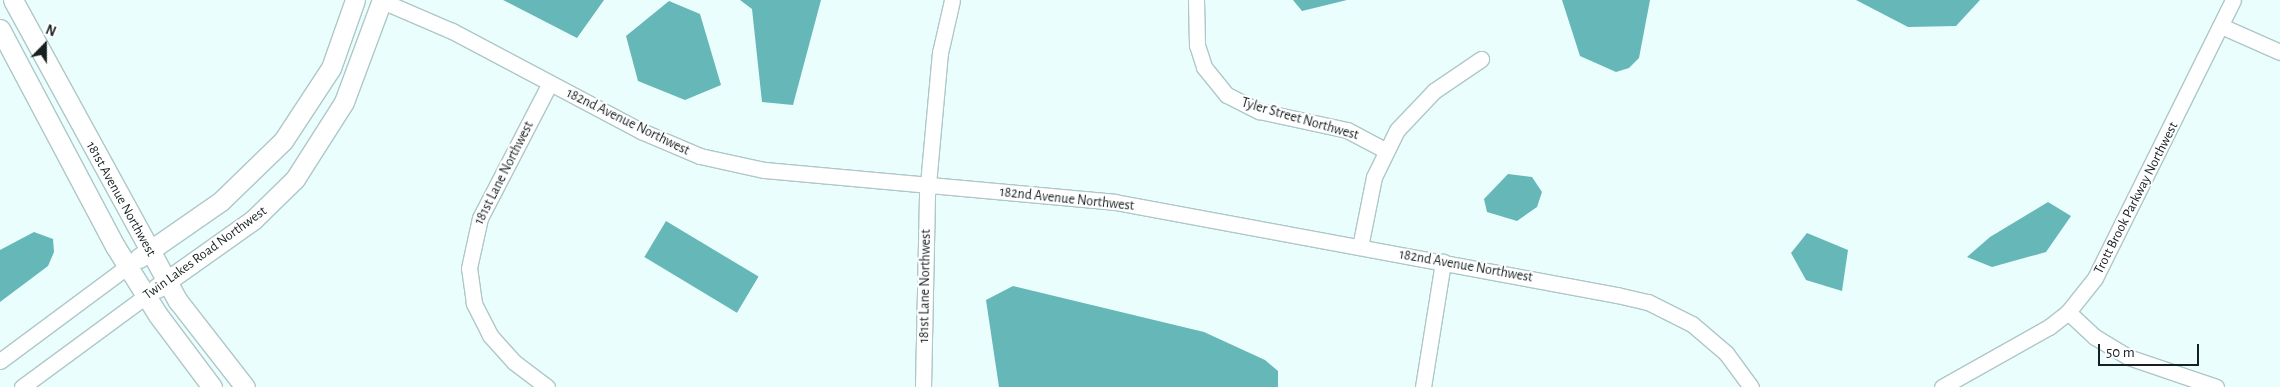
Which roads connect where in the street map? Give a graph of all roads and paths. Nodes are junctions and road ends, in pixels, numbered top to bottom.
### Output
1 (13, 0) edge
2 (355, 0) edge
3 (382, 0) edge
4 (952, 0) edge
5 (1196, 0) edge
6 (2233, 0) edge
7 (2221, 26) junction
8 (0, 29) edge
9 (2280, 52) edge
10 (1481, 59) dead end
11 (550, 83) junction
12 (1385, 150) junction
13 (928, 186) junction
14 (1360, 247) junction
15 (148, 250) junction
16 (1443, 262) junction
17 (128, 266) junction
18 (167, 281) junction
19 (146, 296) junction
20 (2068, 312) junction
21 (0, 361) edge
22 (22, 387) edge
23 (212, 387) edge
24 (245, 387) edge
25 (547, 387) edge
26 (923, 387) edge
27 (1423, 387) edge
28 (1751, 387) edge
29 (1942, 387) edge
30 (2216, 387) edge

1 - 15 main road, 181st Avenue Northwest
2 - 15 main road
3 - 11 street, 182nd Avenue Northwest
3 - 18 main road, Twin Lakes Road Northwest
4 - 13 street
5 - 12 street, Tyler Street Northwest
6 - 7 street, Trott Brook Parkway Northwest
7 - 9 street
7 - 20 street, Trott Brook Parkway Northwest
8 - 17 main road, 181st Avenue Northwest
10 - 12 street
11 - 13 street, 182nd Avenue Northwest
11 - 25 street, 181st Lane Northwest
12 - 14 street
13 - 14 street, 182nd Avenue Northwest
13 - 26 street, 181st Lane Northwest
14 - 16 street, 182nd Avenue Northwest
15 - 17 main road
15 - 18 main road, 181st Avenue Northwest
16 - 27 street
16 - 28 street, 182nd Avenue Northwest
17 - 19 main road, 181st Avenue Northwest
17 - 21 street
18 - 19 main road, Twin Lakes Road Northwest
18 - 24 main road, 181st Avenue Northwest
19 - 22 street, Twin Lakes Road Northwest
19 - 23 main road, 181st Avenue Northwest
20 - 29 street, Trott Brook Parkway Northwest
20 - 30 street

